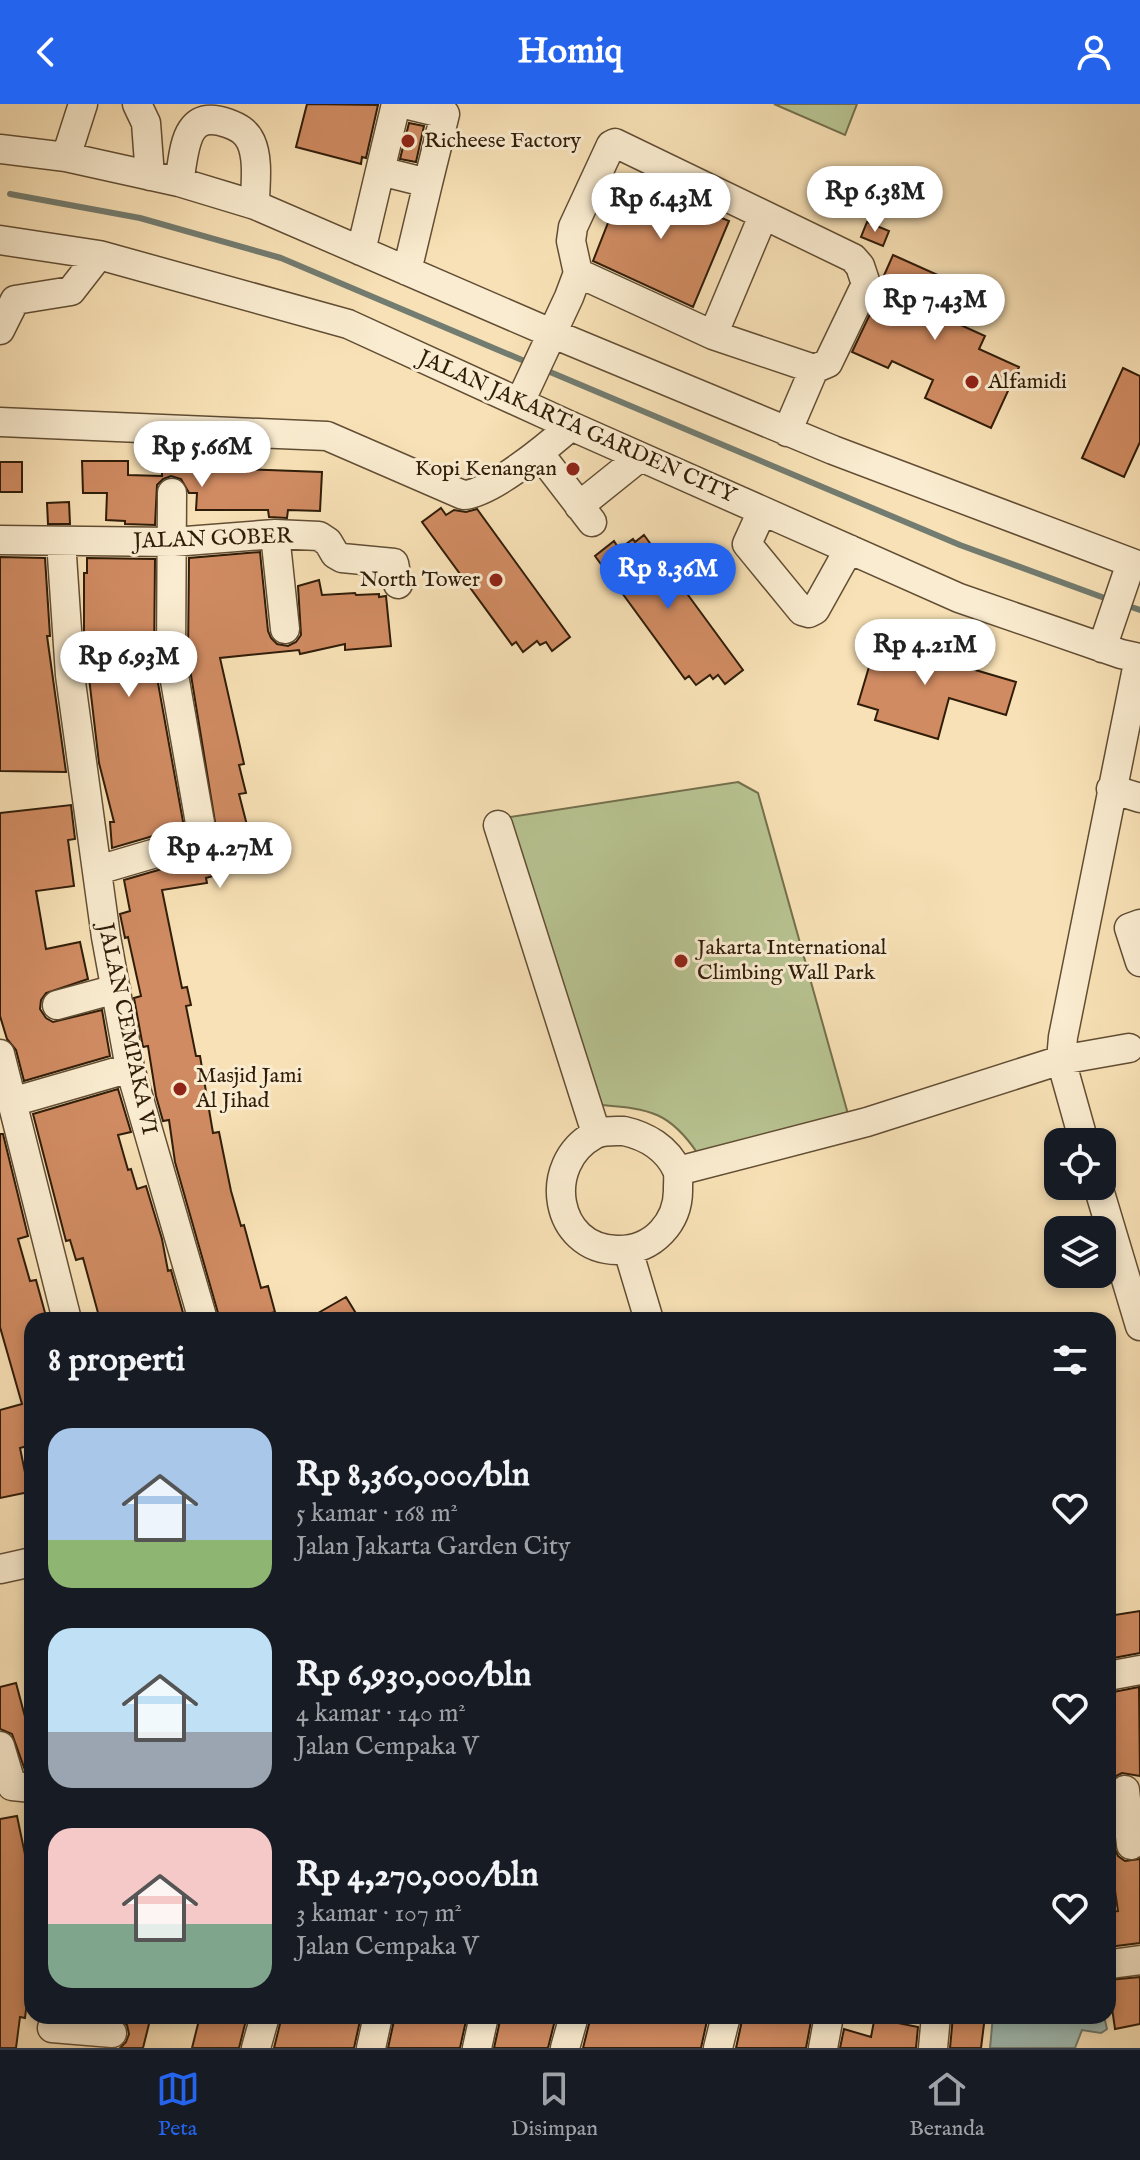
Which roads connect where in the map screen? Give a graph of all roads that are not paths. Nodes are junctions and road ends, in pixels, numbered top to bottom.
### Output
1 (83, 104) edge
2 (137, 104) edge
3 (396, 104) edge
4 (404, 104) edge
5 (0, 149) edge
6 (66, 157) junction
7 (380, 171) junction
8 (150, 176) junction
9 (179, 182) junction
10 (428, 183) junction
11 (255, 205) junction
12 (763, 216) junction
13 (0, 240) edge
14 (361, 251) junction
15 (99, 255) junction
16 (407, 271) junction
17 (578, 273) junction
18 (0, 330) edge
19 (713, 335) junction
20 (548, 339) junction
21 (814, 369) junction
22 (522, 396) junction
23 (0, 422) edge
24 (571, 426) junction
25 (787, 432) junction
26 (539, 453) junction
27 (640, 457) junction
28 (172, 493) dead end
29 (762, 511) junction
30 (275, 534) junction
31 (0, 540) edge
32 (61, 541) junction
33 (173, 542) junction
34 (849, 549) junction
35 (1131, 572) edge
36 (398, 584) dead end
37 (285, 629) dead end
38 (1102, 648) junction
39 (1139, 658) edge
40 (1111, 789) junction
41 (1140, 798) edge
42 (498, 825) dead end
43 (98, 870) junction
44 (1140, 924) edge
45 (1140, 962) edge
46 (116, 989) junction
47 (57, 1005) dead end
48 (1129, 1048) dead end
49 (0, 1054) edge
50 (1061, 1060) junction
51 (130, 1068) junction
52 (12, 1102) junction
53 (1080, 1128) edge
54 (596, 1133) junction
55 (678, 1171) junction
56 (1102, 1200) edge
57 (628, 1250) junction
58 (65, 1312) edge
59 (201, 1312) edge
60 (647, 1312) edge
61 (1140, 1326) edge
62 (24, 1564) edge
63 (0, 1569) edge
64 (1140, 1670) edge
65 (1116, 1674) edge
66 (0, 1746) edge
67 (24, 1789) edge
68 (1125, 1790) dead end
69 (1126, 1845) edge
70 (1140, 1960) edge
71 (1116, 1963) edge
72 (263, 2024) edge
73 (376, 2024) edge
74 (482, 2024) edge
75 (572, 2024) edge
76 (724, 2024) edge
77 (828, 2024) edge
78 (935, 2024) edge
79 (52, 2031) edge
80 (112, 2033) dead end
81 (256, 2048) edge
82 (371, 2048) edge
83 (477, 2048) edge
84 (565, 2048) edge
85 (718, 2048) edge
86 (823, 2048) edge
87 (933, 2048) edge

1 - 6 street
2 - 8 street
3 - 7 street
4 - 10 street
5 - 6 street
6 - 8 street
7 - 10 street
7 - 14 street
8 - 9 street
9 - 11 street
9 - 11 street
10 - 16 street
11 - 14 street
12 - 17 street
12 - 19 street
12 - 21 street
13 - 15 street, JALAN JAKARTA GARDEN CITY
14 - 16 street
15 - 18 street
15 - 22 street, JALAN JAKARTA GARDEN CITY
16 - 20 street
17 - 19 street
17 - 20 street
19 - 21 street
20 - 22 street
20 - 25 street
21 - 25 street
22 - 24 street, JALAN JAKARTA GARDEN CITY
23 - 26 street
24 - 26 street
24 - 27 street, JALAN JAKARTA GARDEN CITY
25 - 35 street
26 - 27 street
27 - 29 street, JALAN JAKARTA GARDEN CITY
28 - 33 street
29 - 34 street, JALAN JAKARTA GARDEN CITY
29 - 34 street
30 - 33 street, JALAN GOBER
30 - 36 street, JALAN GOBER
30 - 37 street
31 - 32 street, JALAN GOBER
32 - 33 street, JALAN GOBER
32 - 43 street, JALAN CEMPAKA VI
33 - 43 street
34 - 38 street, JALAN JAKARTA GARDEN CITY
35 - 38 street
38 - 39 street, JALAN JAKARTA GARDEN CITY
39 - 40 street
40 - 41 street
40 - 50 street
42 - 54 street
43 - 46 street, JALAN CEMPAKA VI
44 - 45 street
46 - 47 street
46 - 51 street, JALAN CEMPAKA VI
48 - 50 street
49 - 52 street
50 - 53 street
50 - 55 street
51 - 52 street
51 - 59 street, JALAN CEMPAKA VI
52 - 58 street
54 - 55 street
54 - 57 street
55 - 57 street
56 - 61 street
57 - 60 street
62 - 63 street
64 - 65 street
66 - 67 street
68 - 69 street
70 - 71 street
72 - 81 street
73 - 82 street
74 - 83 street
75 - 84 street
76 - 85 street
77 - 86 street
78 - 87 street
79 - 80 street

